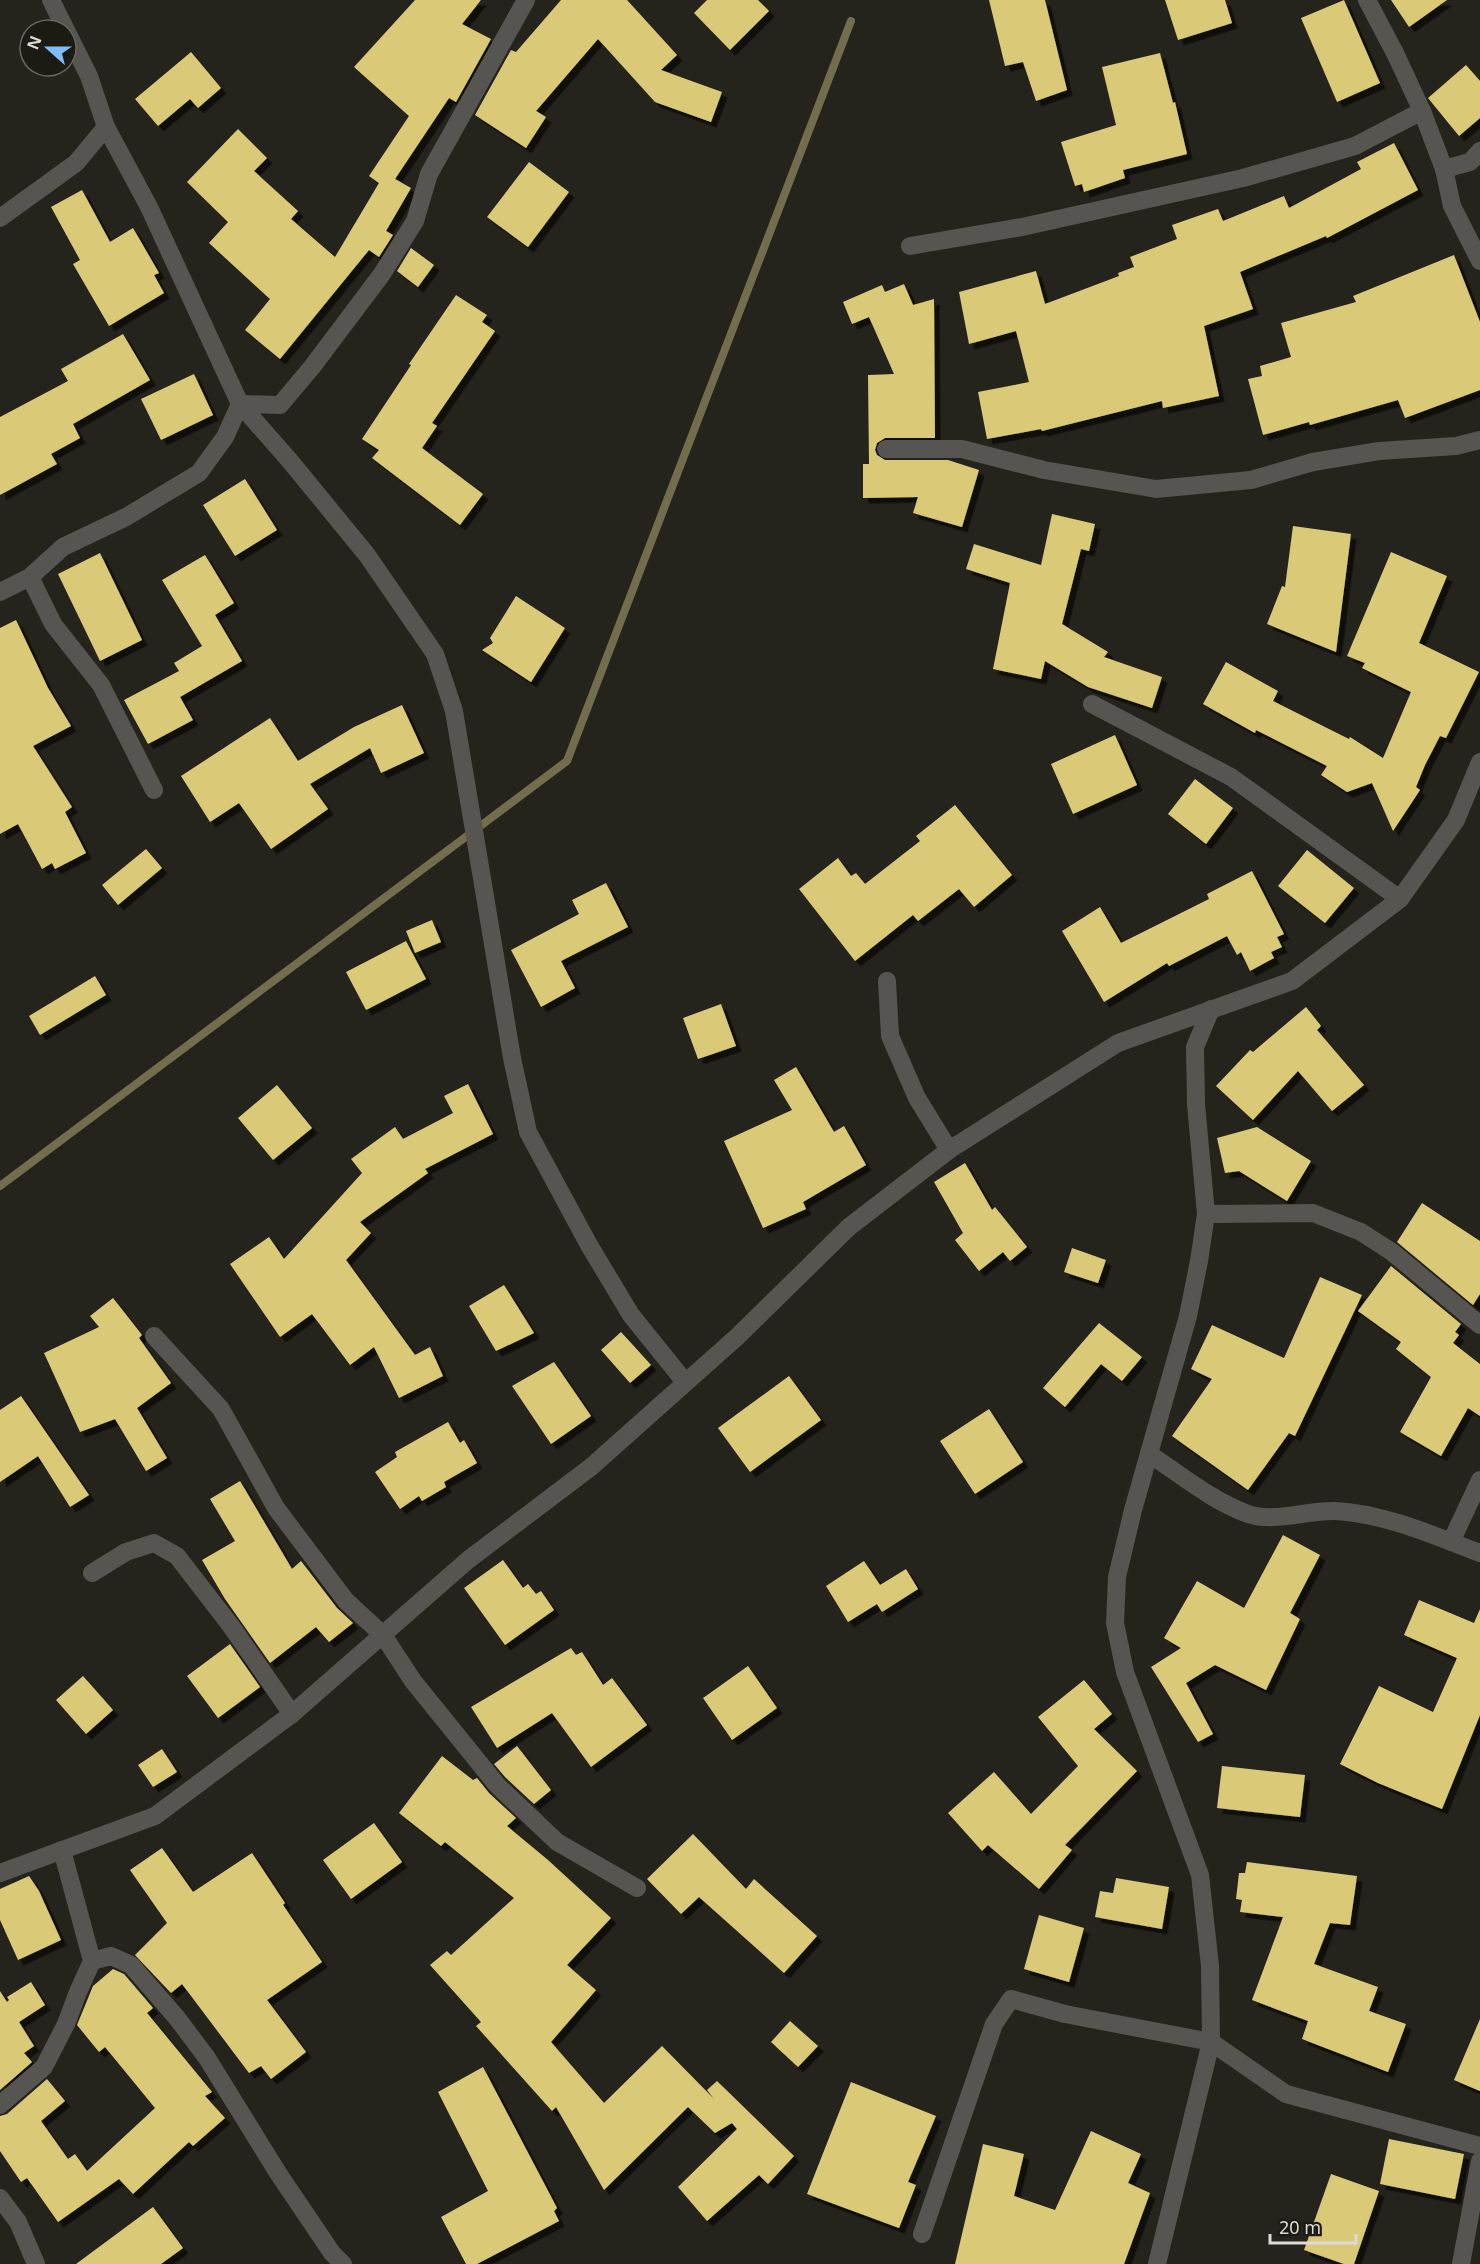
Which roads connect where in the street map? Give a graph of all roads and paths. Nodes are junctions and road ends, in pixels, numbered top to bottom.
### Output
1 (51, 0) edge
2 (526, 0) edge
3 (1367, 0) edge
4 (1422, 111) junction
5 (106, 127) junction
6 (1480, 152) edge
7 (1444, 169) junction
8 (0, 218) edge
9 (910, 246) dead end
10 (1480, 261) edge
11 (240, 404) junction
12 (1480, 440) edge
13 (886, 449) dead end
14 (30, 577) junction
15 (0, 592) edge
16 (1092, 704) dead end
17 (1480, 762) edge
18 (154, 790) dead end
19 (1400, 899) junction
20 (887, 981) dead end
21 (1211, 1009) junction
22 (948, 1150) junction
23 (1206, 1214) junction
24 (1480, 1324) edge
25 (154, 1336) dead end
26 (685, 1383) junction
27 (1149, 1454) junction
28 (1480, 1480) edge
29 (1451, 1542) junction
30 (1480, 1553) edge
31 (92, 1573) dead end
32 (383, 1635) junction
33 (292, 1714) junction
34 (62, 1850) junction
35 (0, 1873) edge
36 (637, 1888) dead end
37 (92, 1961) junction
38 (1211, 2042) junction
39 (0, 2105) edge
40 (1480, 2146) edge
41 (1480, 2161) edge
42 (0, 2198) edge
43 (922, 2234) dead end
44 (36, 2264) edge
45 (343, 2264) edge
46 (1157, 2264) edge
47 (1461, 2264) edge

1 - 5 street
2 - 11 street
3 - 4 street
4 - 7 street
4 - 9 street
5 - 8 street
5 - 11 street
6 - 7 street
7 - 10 street
11 - 14 street
11 - 26 street
12 - 13 street
14 - 15 street
14 - 18 street
16 - 19 street
17 - 19 street
19 - 21 street
20 - 22 street
21 - 22 street
21 - 23 street
22 - 26 street
23 - 24 street
23 - 27 street
25 - 32 street
26 - 32 street
27 - 29 street
27 - 38 street
28 - 29 street
29 - 30 street
31 - 33 street
32 - 33 street
32 - 36 street
33 - 34 street
34 - 35 street
34 - 37 street
37 - 39 street
37 - 45 street
38 - 40 street
38 - 43 street
38 - 46 street
41 - 47 street
42 - 44 street

